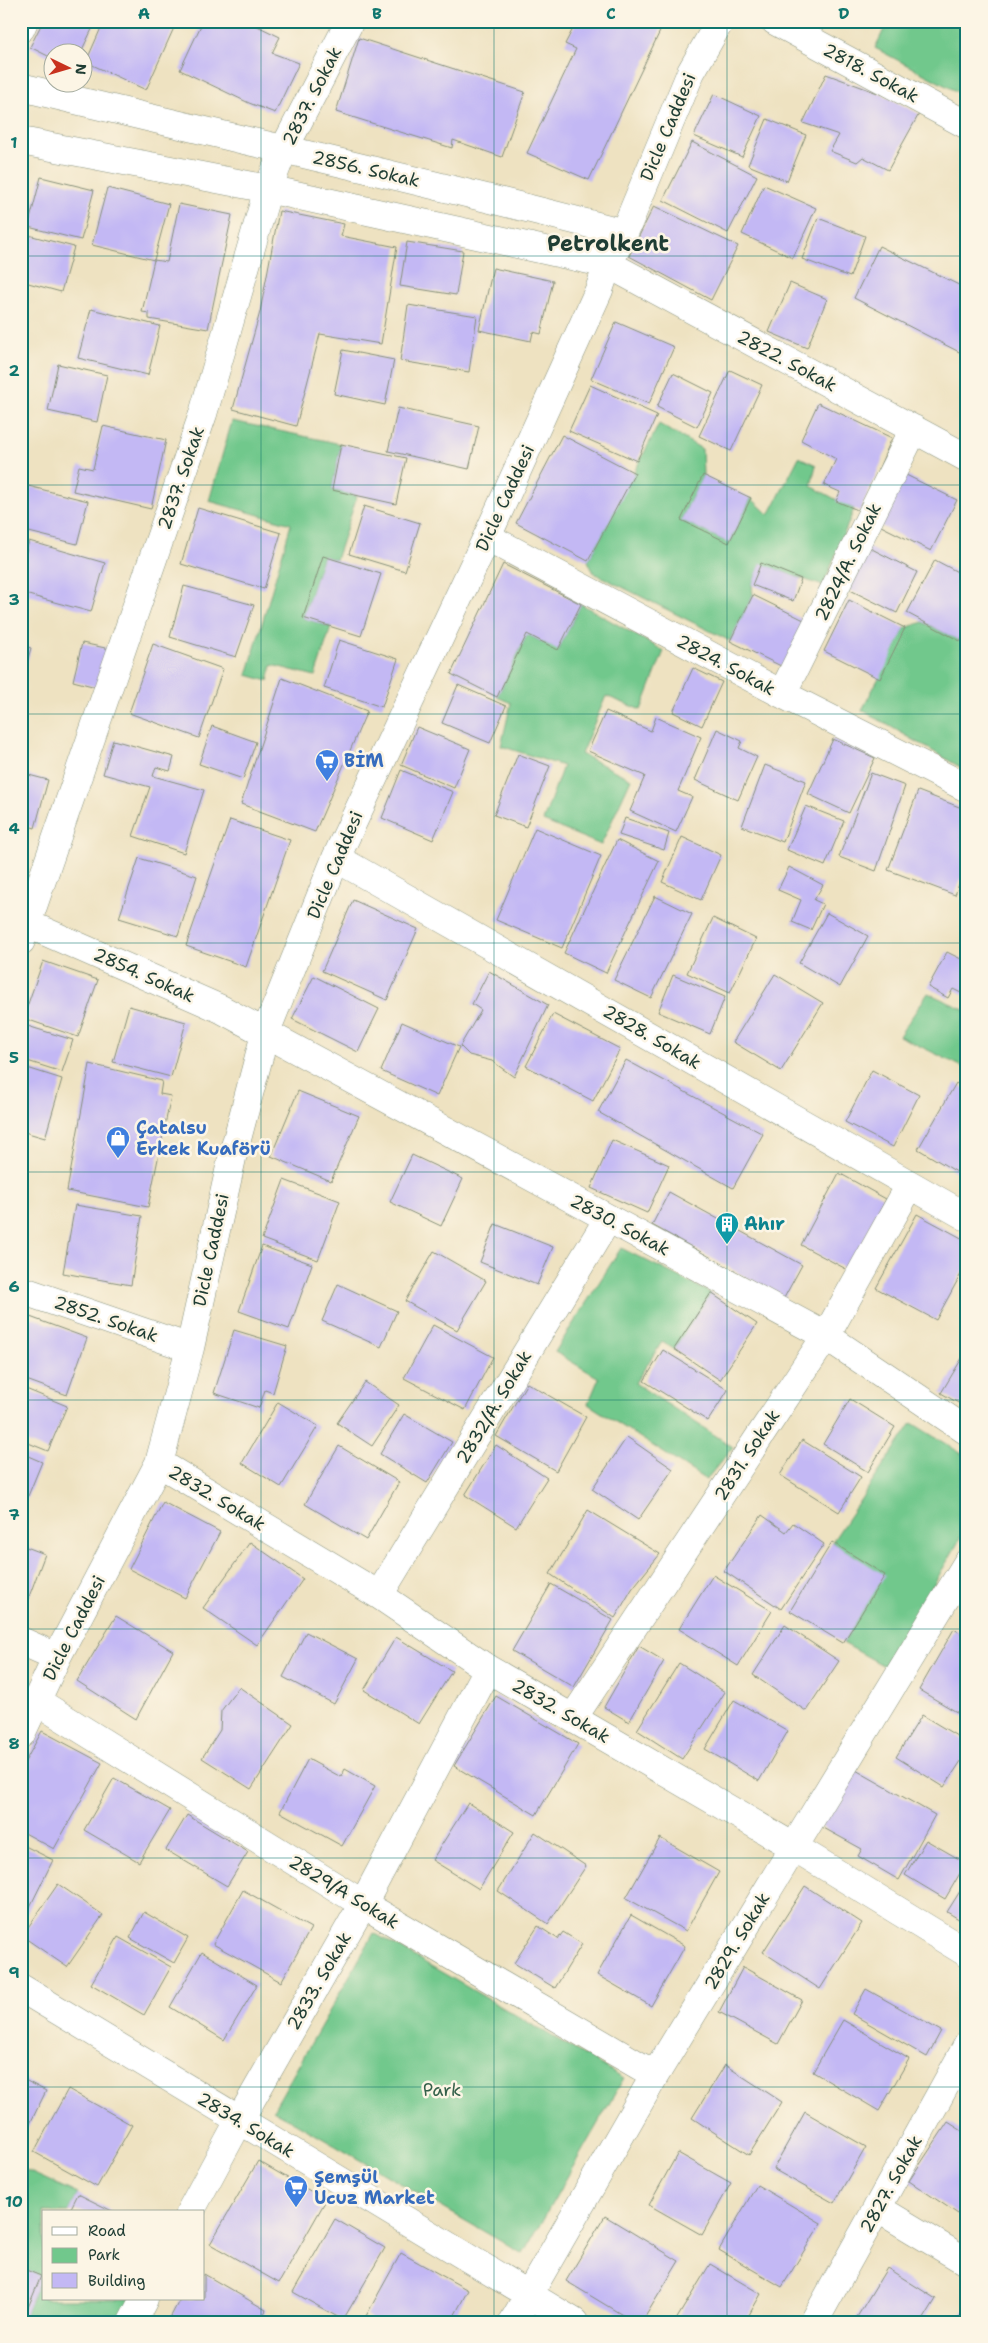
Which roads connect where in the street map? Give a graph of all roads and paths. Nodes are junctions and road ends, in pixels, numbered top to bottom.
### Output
1 (24, 21) edge
2 (350, 21) edge
3 (720, 21) edge
4 (775, 21) edge
5 (21, 28) edge
6 (21, 87) edge
7 (967, 125) edge
8 (21, 140) edge
9 (283, 151) junction
10 (268, 189) junction
11 (624, 233) junction
12 (608, 264) junction
13 (914, 429) junction
14 (967, 458) edge
15 (487, 538) junction
16 (782, 694) junction
17 (967, 788) edge
18 (336, 858) junction
19 (23, 928) edge
20 (265, 1034) junction
21 (910, 1184) junction
22 (967, 1217) edge
23 (608, 1219) junction
24 (21, 1290) edge
25 (826, 1336) junction
26 (190, 1348) junction
27 (967, 1431) edge
28 (159, 1463) junction
29 (967, 1563) edge
30 (379, 1596) junction
31 (21, 1641) edge
32 (57, 1657) junction
33 (488, 1669) junction
34 (38, 1702) junction
35 (573, 1718) junction
36 (21, 1734) edge
37 (794, 1846) junction
38 (363, 1904) junction
39 (967, 1953) edge
40 (21, 1988) edge
41 (967, 2046) edge
42 (656, 2075) junction
43 (239, 2121) junction
44 (877, 2208) junction
45 (191, 2210) edge
46 (967, 2262) edge
47 (528, 2293) junction
48 (143, 2300) edge
49 (132, 2322) edge
50 (513, 2322) edge
51 (574, 2322) edge
52 (814, 2322) edge

1 - 5 street
2 - 9 street, 2837. Sokak
3 - 11 street, Dicle Caddesi
4 - 7 street, 2818. Sokak
6 - 9 street, 2856. Sokak
8 - 10 street
9 - 10 street, 2837. Sokak
9 - 11 street, 2856. Sokak
10 - 12 street
10 - 19 street, 2837. Sokak
11 - 12 street, Dicle Caddesi
12 - 13 street, 2822. Sokak
12 - 15 street, Dicle Caddesi
13 - 14 street, 2822. Sokak
13 - 16 street, 2824/A. Sokak
15 - 16 street, 2824. Sokak
15 - 18 street, Dicle Caddesi
16 - 17 street, 2824. Sokak
18 - 20 street, Dicle Caddesi
18 - 21 street, 2828. Sokak
19 - 20 street, 2854. Sokak
20 - 23 street, 2830. Sokak
20 - 26 street, Dicle Caddesi
21 - 22 street, 2828. Sokak
21 - 25 street, 2831. Sokak
23 - 25 street, 2830. Sokak
23 - 30 street, 2832/A. Sokak
24 - 26 street, 2852. Sokak
25 - 27 street, 2830. Sokak
25 - 35 street, 2831. Sokak
26 - 28 street, Dicle Caddesi
28 - 30 street, 2832. Sokak
28 - 32 street, Dicle Caddesi
29 - 37 street, 2829. Sokak
30 - 33 street, 2832. Sokak
31 - 32 street
32 - 34 street, Dicle Caddesi
33 - 35 street, 2832. Sokak
33 - 38 street, 2833. Sokak
34 - 36 street, Dicle Caddesi
34 - 38 street, 2829/A Sokak
35 - 37 street, 2832. Sokak
37 - 39 street, 2832. Sokak
37 - 42 street, 2829. Sokak
38 - 42 street, 2829/A Sokak
38 - 43 street, 2833. Sokak
40 - 43 street, 2834. Sokak
41 - 44 street, 2827. Sokak
42 - 47 street, 2829. Sokak
43 - 45 street, 2833. Sokak
43 - 47 street, 2834. Sokak
44 - 46 street
44 - 52 street, 2827. Sokak
47 - 50 street, 2829. Sokak
47 - 51 street, 2834. Sokak
48 - 49 street

